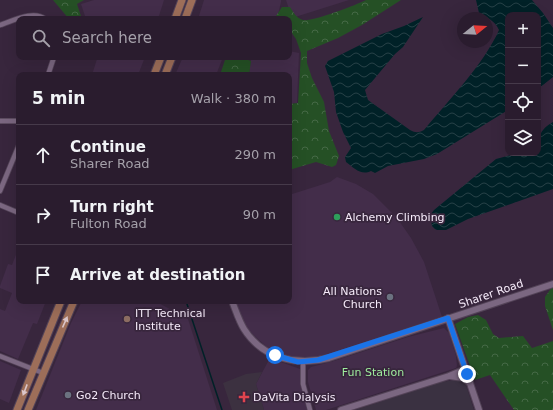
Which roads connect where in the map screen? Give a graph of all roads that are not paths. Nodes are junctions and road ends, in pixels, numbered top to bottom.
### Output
1 (192, 0) edge
2 (182, 1) edge
3 (190, 8) junction
4 (176, 16) edge
5 (186, 16) edge
6 (16, 20) edge
7 (0, 25) edge
8 (53, 60) edge
9 (160, 60) edge
10 (171, 60) edge
11 (49, 72) edge
12 (155, 72) edge
13 (166, 72) edge
14 (0, 121) edge
15 (16, 121) edge
16 (16, 152) edge
17 (0, 191) edge
18 (0, 205) edge
19 (16, 212) edge
20 (553, 284) edge
21 (60, 304) edge
22 (73, 304) edge
23 (233, 304) edge
24 (448, 318) junction
25 (0, 356) edge
26 (303, 362) junction
27 (33, 369) junction
28 (466, 369) junction
29 (43, 373) junction
30 (449, 376) junction
31 (470, 383) junction
32 (17, 410) edge
33 (28, 410) edge
34 (310, 410) edge
35 (341, 410) edge
36 (479, 410) edge

1 - 3 main road
2 - 3 main road
2 - 4 main road
3 - 5 main road
6 - 7 street
8 - 11 street
9 - 12 main road
10 - 13 main road
14 - 15 street
16 - 17 street
18 - 19 street
20 - 24 street, Sharer Road
21 - 27 main road
29 -> 22 main road
23 - 26 street, Sharer Road
24 - 26 street, Sharer Road
24 - 28 street
25 - 27 street
26 - 34 street
27 - 29 street
27 -> 32 main road
28 - 30 street
28 - 31 street
29 - 33 main road
30 - 31 street
30 - 35 street
31 - 36 street

